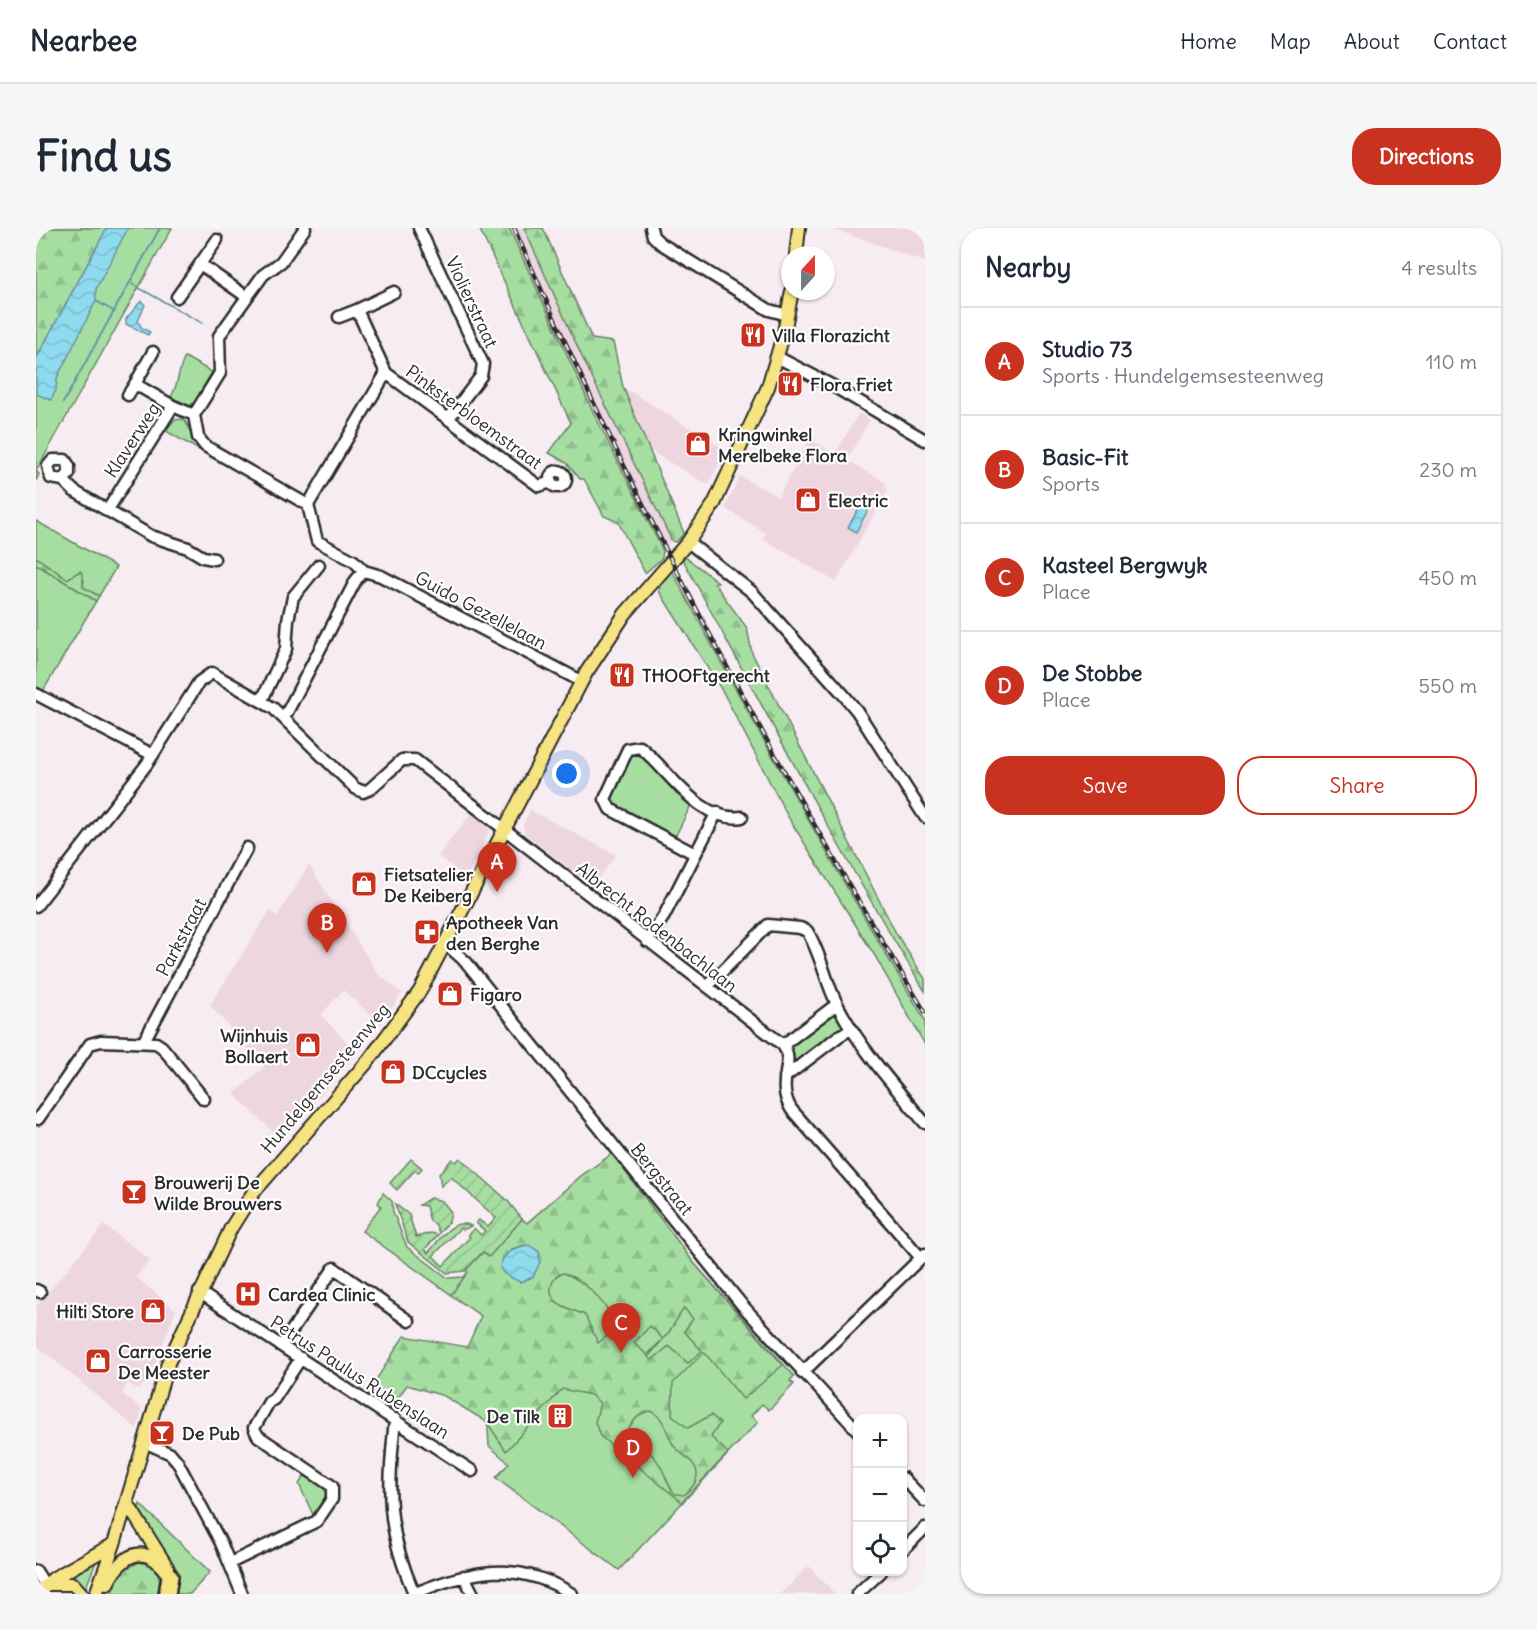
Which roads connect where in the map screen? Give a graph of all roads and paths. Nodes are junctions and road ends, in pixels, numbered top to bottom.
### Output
1 (305, 228) edge
2 (418, 228) edge
3 (651, 228) edge
4 (799, 228) edge
5 (217, 240) dead end
6 (797, 246) edge
7 (200, 264) junction
8 (394, 292) dead end
9 (177, 297) dead end
10 (247, 297) junction
11 (790, 300) edge
12 (357, 309) junction
13 (788, 315) junction
14 (339, 317) dead end
15 (153, 352) dead end
16 (777, 357) junction
17 (386, 373) junction
18 (135, 384) junction
19 (128, 394) dead end
20 (173, 406) junction
21 (194, 416) junction
22 (448, 418) junction
23 (925, 440) edge
24 (63, 480) dead end
25 (551, 483) dead end
26 (308, 505) junction
27 (107, 511) junction
28 (688, 542) junction
29 (214, 559) dead end
30 (319, 565) dead end
31 (364, 571) junction
32 (581, 681) junction
33 (36, 694) edge
34 (262, 700) junction
35 (284, 718) junction
36 (153, 754) junction
37 (717, 812) junction
38 (742, 817) dead end
39 (925, 817) edge
40 (506, 829) junction
41 (247, 848) dead end
42 (695, 854) junction
43 (36, 906) edge
44 (647, 941) junction
45 (446, 944) junction
46 (708, 986) junction
47 (837, 1004) junction
48 (851, 1029) junction
49 (144, 1041) junction
50 (785, 1048) junction
51 (785, 1077) junction
52 (204, 1099) dead end
53 (37, 1122) edge
54 (925, 1123) edge
55 (923, 1256) edge
56 (199, 1292) junction
57 (409, 1321) dead end
58 (282, 1345) junction
59 (301, 1358) junction
60 (802, 1373) junction
61 (395, 1419) junction
62 (853, 1426) edge
63 (144, 1442) junction
64 (472, 1471) dead end
65 (907, 1482) edge
66 (925, 1501) edge
67 (127, 1503) junction
68 (925, 1528) edge
69 (114, 1544) junction
70 (907, 1546) edge
71 (230, 1563) junction
72 (36, 1571) edge
73 (170, 1576) junction
74 (464, 1576) junction
75 (876, 1576) edge
76 (41, 1589) edge
77 (96, 1593) edge
78 (417, 1593) edge
79 (82, 1594) edge
80 (167, 1594) edge
81 (242, 1594) edge
82 (473, 1594) edge
83 (573, 1594) edge
84 (857, 1594) edge

1 - 10 street
2 - 22 street, Violierstraat
3 - 13 street
4 - 6 main road
5 - 7 street
7 - 9 street
7 - 10 street
8 - 12 street
10 - 21 street
11 - 13 main road, Hundelgemsesteenweg
12 - 14 street
12 - 17 street
13 - 16 main road, Hundelgemsesteenweg
15 - 18 street
16 - 23 street
16 - 28 main road, Hundelgemsesteenweg
17 - 22 street, Pinksterbloemstraat
17 - 26 street, Pinksterbloemstraat
18 - 19 street
18 - 20 street
20 - 21 street, Klaverweg
20 - 27 street, Klaverweg
21 - 26 street
22 - 25 street, Pinksterbloemstraat
24 - 27 street
26 - 31 street, Guido Gezellelaan
27 - 29 street
28 - 32 main road, Hundelgemsesteenweg
28 - 39 street
30 - 34 street
31 - 32 street, Guido Gezellelaan
31 - 35 street
32 - 40 main road, Hundelgemsesteenweg
33 - 36 street
34 - 35 street, Albrecht Rodenbachlaan
34 - 36 street, Albrecht Rodenbachlaan
35 - 40 street, Albrecht Rodenbachlaan
36 - 43 street
37 - 38 street
37 - 42 street
37 - 42 street
40 - 44 street, Albrecht Rodenbachlaan
40 - 45 main road, Hundelgemsesteenweg
41 - 49 street, Parkstraat
42 - 44 street
44 - 46 street, Albrecht Rodenbachlaan
45 - 56 main road, Hundelgemsesteenweg
45 - 60 street, Bergstraat
46 - 47 street
46 - 50 street, Albrecht Rodenbachlaan
47 - 48 street
47 - 50 street
48 - 51 street
48 - 54 street
49 - 52 street
49 - 53 street
50 - 51 street
51 - 55 street
55 - 60 street
56 - 58 street, Petrus Paulus Rubenslaan
56 - 63 main road, Hundelgemsesteenweg
57 - 58 street
58 - 59 street, Petrus Paulus Rubenslaan
59 - 61 street, Petrus Paulus Rubenslaan
59 - 71 street
60 - 62 street, Bergstraat
61 - 64 street, Petrus Paulus Rubenslaan
61 - 78 street
63 - 67 main road, Hundelgemsesteenweg
63 - 71 street
65 - 66 street
67 - 69 main road, Hundelgemsesteenweg
67 - 73 main road
68 - 70 street
69 - 76 main road
69 - 77 main road, Hundelgemsesteenweg
71 - 81 street
72 - 76 street
73 - 77 main road
73 - 80 highway
74 - 78 street
74 - 82 street
74 - 83 street
75 - 84 street
76 - 79 main road

